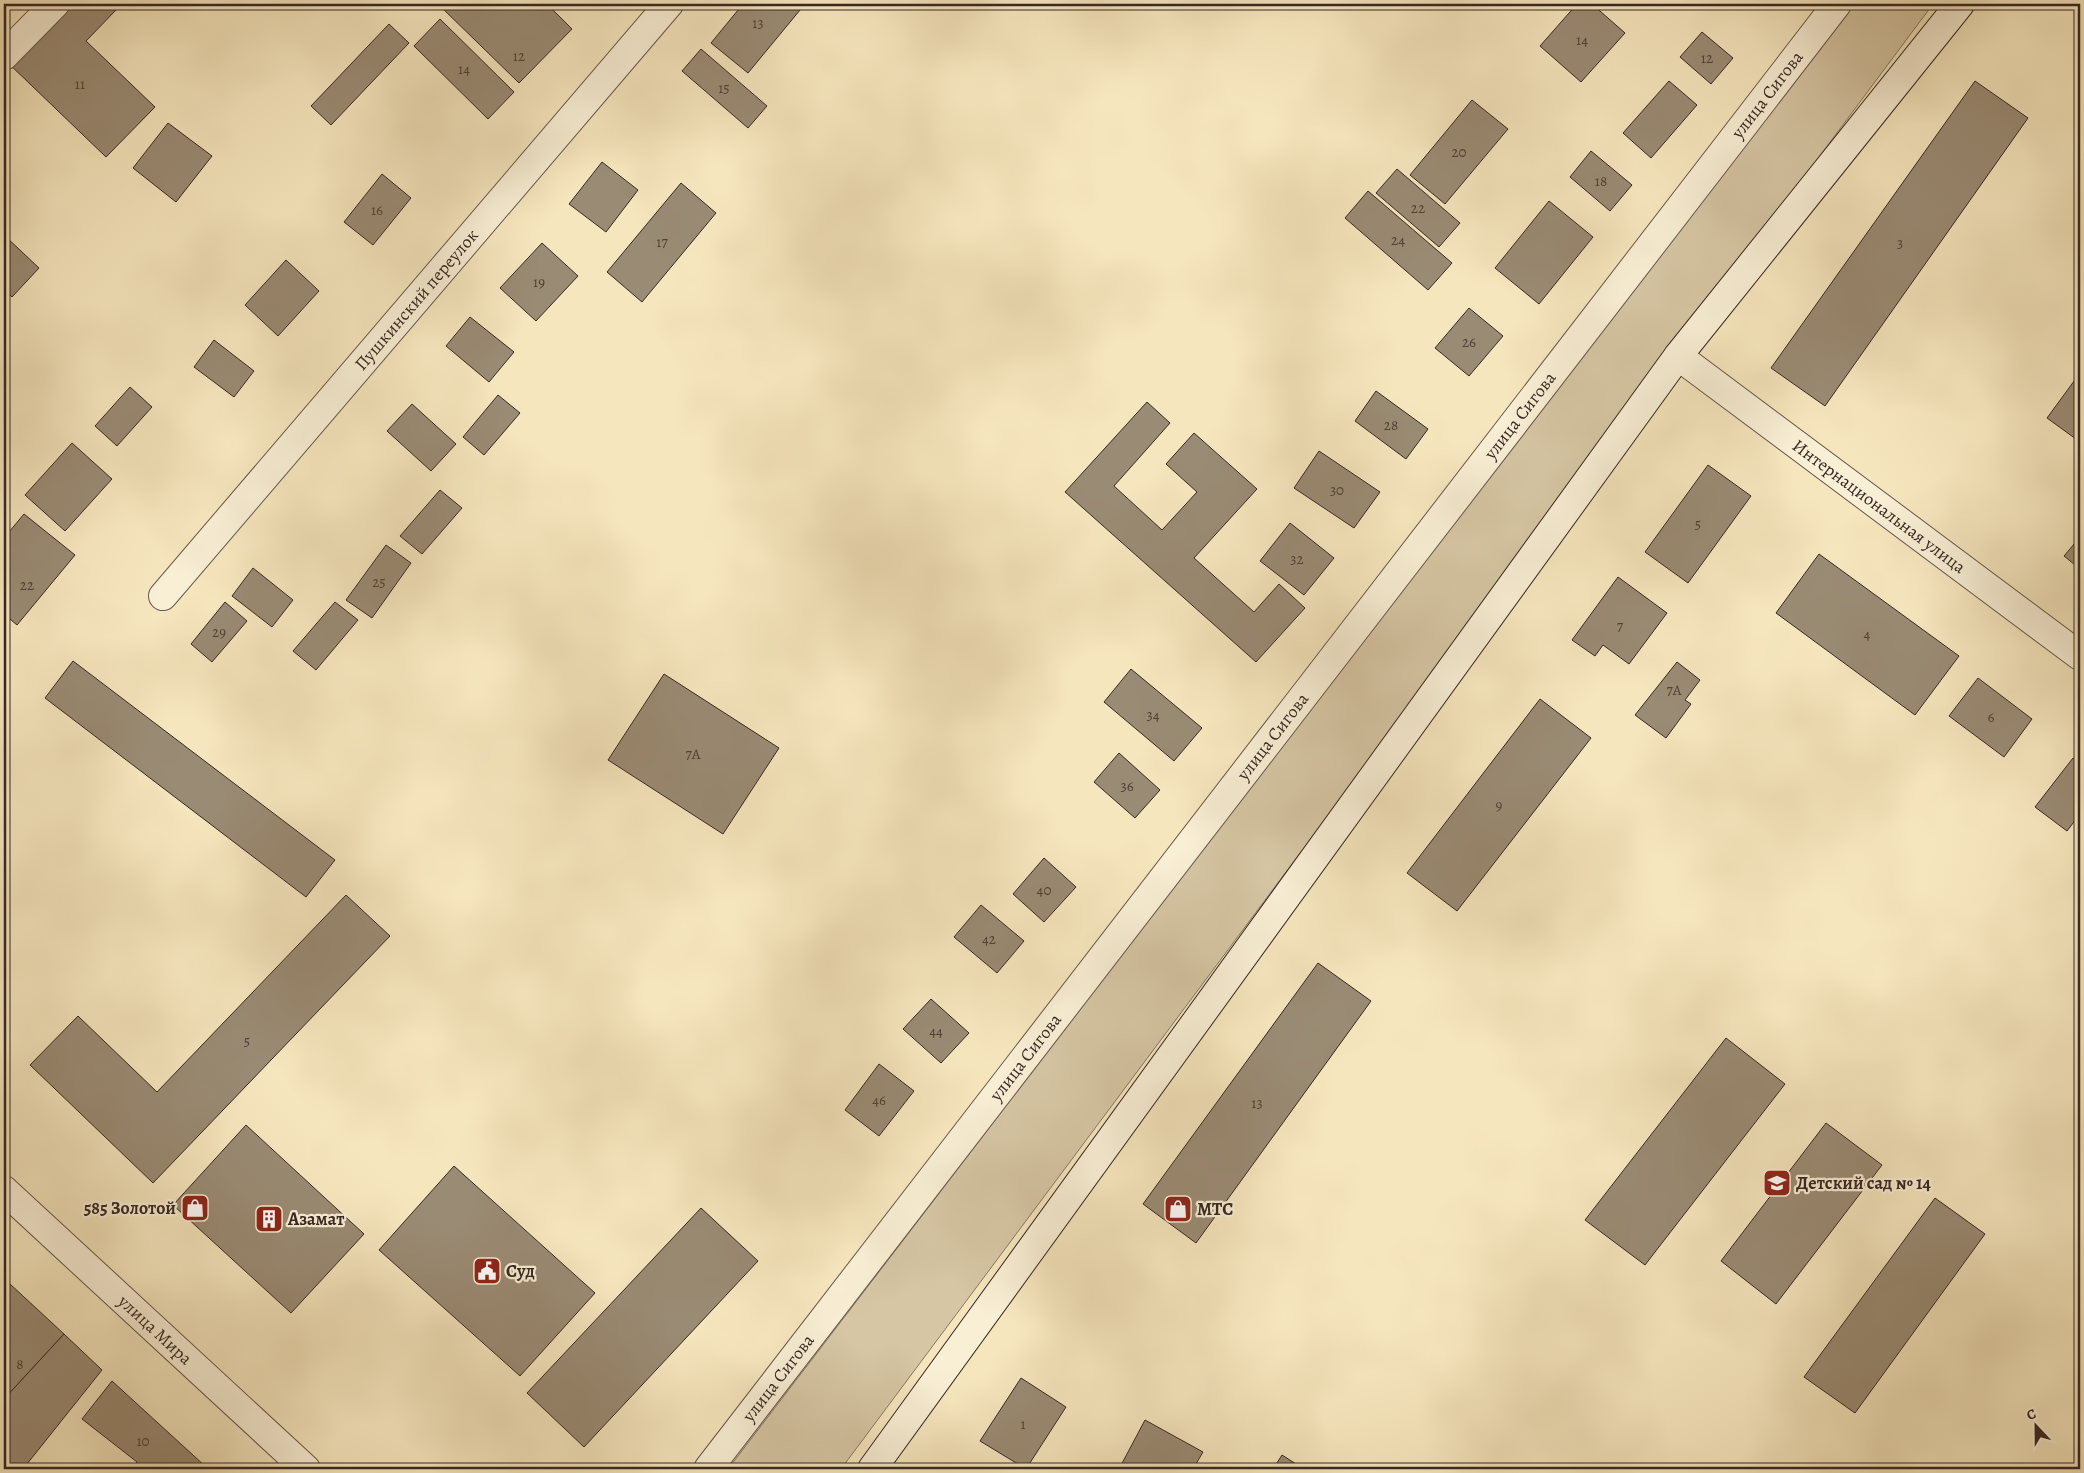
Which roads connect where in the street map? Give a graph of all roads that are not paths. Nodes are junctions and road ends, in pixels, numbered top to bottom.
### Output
1 (56, 4) edge
2 (669, 4) edge
3 (1837, 4) edge
4 (1960, 4) edge
5 (4, 56) edge
6 (1678, 356) junction
7 (163, 596) dead end
8 (2080, 656) edge
9 (4, 1190) edge
10 (306, 1469) edge
11 (708, 1469) edge
12 (872, 1469) edge

1 - 5 street
2 - 7 street, Пушкинский переулок
3 - 11 street, улица Сигова
4 - 6 street
6 - 8 street, Интернациональная улица
6 - 12 street
9 - 10 street, улица Мира

